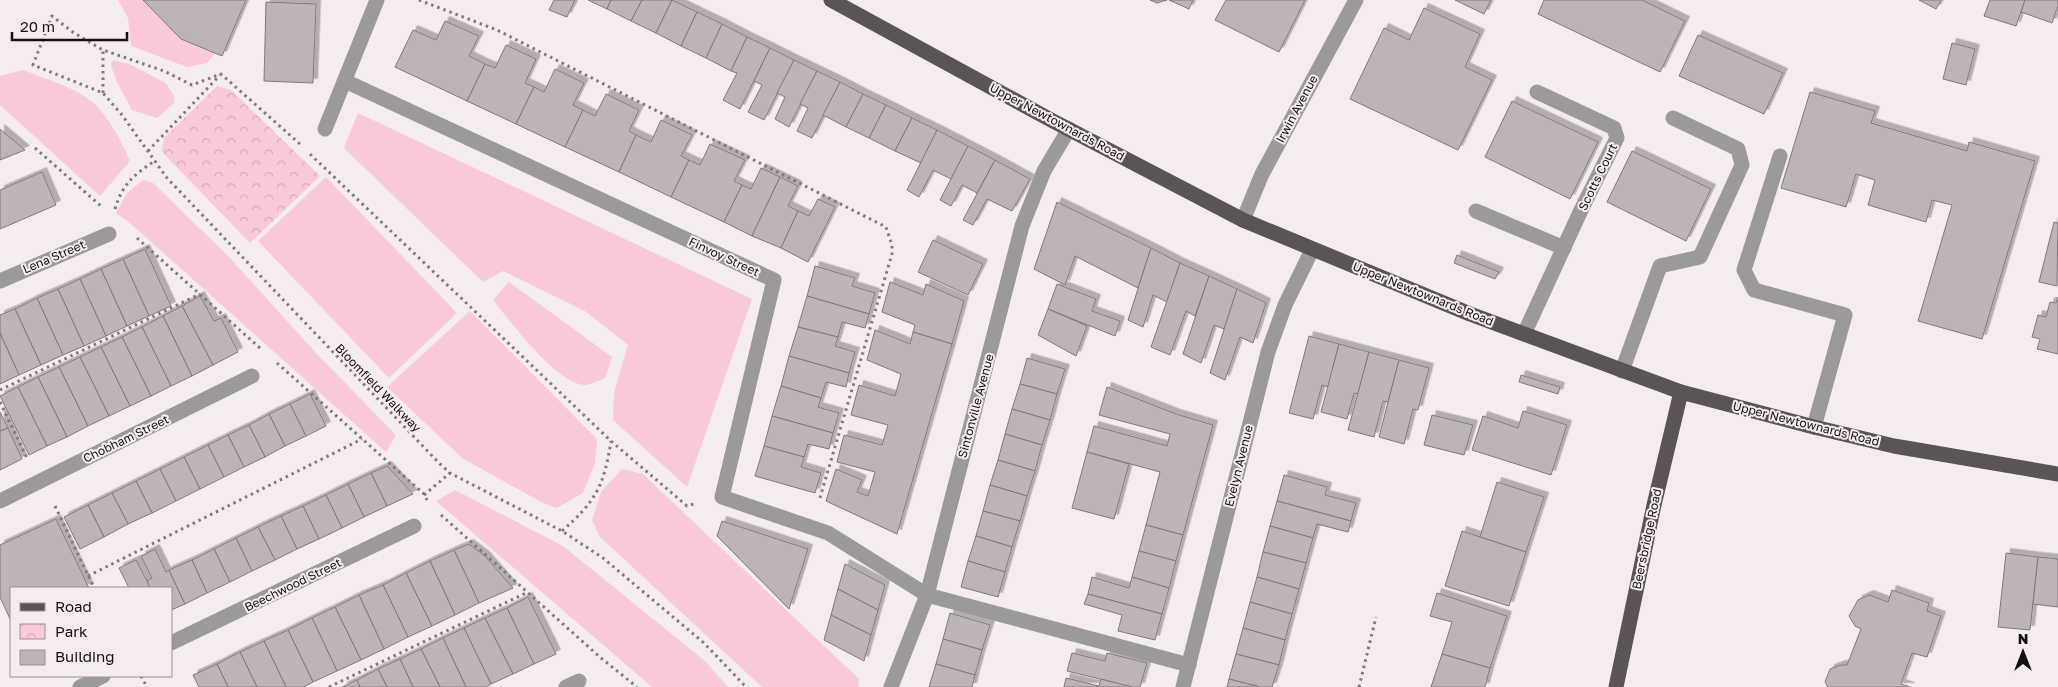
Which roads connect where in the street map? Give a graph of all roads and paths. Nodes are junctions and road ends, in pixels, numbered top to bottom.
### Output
1 (377, 0) edge
2 (419, 0) edge
3 (831, 0) edge
4 (1356, 0) edge
5 (103, 50) junction
6 (220, 74) junction
7 (345, 81) junction
8 (1537, 92) dead end
9 (103, 93) junction
10 (1672, 118) dead end
11 (325, 129) dead end
12 (1069, 129) junction
13 (35, 148) dead end
14 (148, 150) junction
15 (1780, 156) dead end
16 (156, 162) junction
17 (1476, 211) dead end
18 (113, 217) junction
19 (1243, 220) junction
20 (109, 234) joint
21 (135, 236) dead end
22 (1564, 248) junction
23 (1312, 250) junction
24 (0, 281) edge
25 (200, 294) junction
26 (1524, 334) junction
27 (263, 351) dead end
28 (270, 357) dead end
29 (1622, 371) junction
30 (252, 376) dead end
31 (0, 390) edge
32 (1681, 392) junction
33 (0, 402) edge
34 (1814, 427) junction
35 (362, 439) junction
36 (612, 441) junction
37 (450, 472) junction
38 (2058, 474) edge
39 (41, 481) junction
40 (424, 494) junction
41 (722, 497) junction
42 (0, 501) edge
43 (429, 505) dead end
44 (436, 511) dead end
45 (414, 526) joint
46 (811, 528) junction
47 (562, 531) junction
48 (88, 576) junction
49 (94, 587) edge
50 (528, 592) junction
51 (927, 595) junction
52 (1376, 617) dead end
53 (172, 643) edge
54 (1189, 665) junction
55 (101, 677) edge
56 (80, 687) edge
57 (329, 687) edge
58 (637, 687) edge
59 (746, 687) edge
60 (891, 687) edge
61 (1182, 687) edge
62 (1359, 687) edge
63 (1616, 687) edge

1 - 7 street
2 - 46 path
3 - 12 main road, Upper Newtownards Road
4 - 19 street, Irwin Avenue
5 - 6 path
5 - 9 path
5 - 9 path, Bloomfield Walkway
6 - 14 path
6 - 36 path
7 - 11 street
7 - 41 street, Finvoy Street
8 - 22 street, Scotts Court
9 - 14 path, Bloomfield Walkway
10 - 29 street
12 - 19 main road, Upper Newtownards Road
12 - 51 street, Sintonville Avenue
13 - 18 path
14 - 16 path, Bloomfield Walkway
15 - 34 street
16 - 18 path
16 - 37 path, Bloomfield Walkway
17 - 22 street
18 - 20 path
19 - 23 main road, Upper Newtownards Road
20 - 24 street, Lena Street
21 - 25 path
22 - 26 street, Scotts Court
23 - 26 main road, Upper Newtownards Road
23 - 54 street, Evelyn Avenue
25 - 27 path
25 - 31 path
26 - 29 main road, Upper Newtownards Road
28 - 35 path
29 - 32 main road, Upper Newtownards Road
30 - 39 street, Chobham Street
32 - 34 main road, Upper Newtownards Road
32 - 63 main road, Beersbridge Road
33 - 39 path
34 - 38 main road, Upper Newtownards Road
35 - 40 path
35 - 48 path
36 - 41 path
36 - 47 path
37 - 40 path
37 - 47 path, Bloomfield Walkway
39 - 42 street, Chobham Street
39 - 48 path
40 - 43 path
40 - 45 path
41 - 46 street
44 - 50 path
45 - 53 street, Beechwood Street
46 - 51 street
47 - 59 path, Bloomfield Walkway
48 - 49 path
50 - 57 path
50 - 58 path
51 - 54 street
51 - 60 street, Sintonville Avenue
52 - 62 path
54 - 61 street, Evelyn Avenue
55 - 56 street

